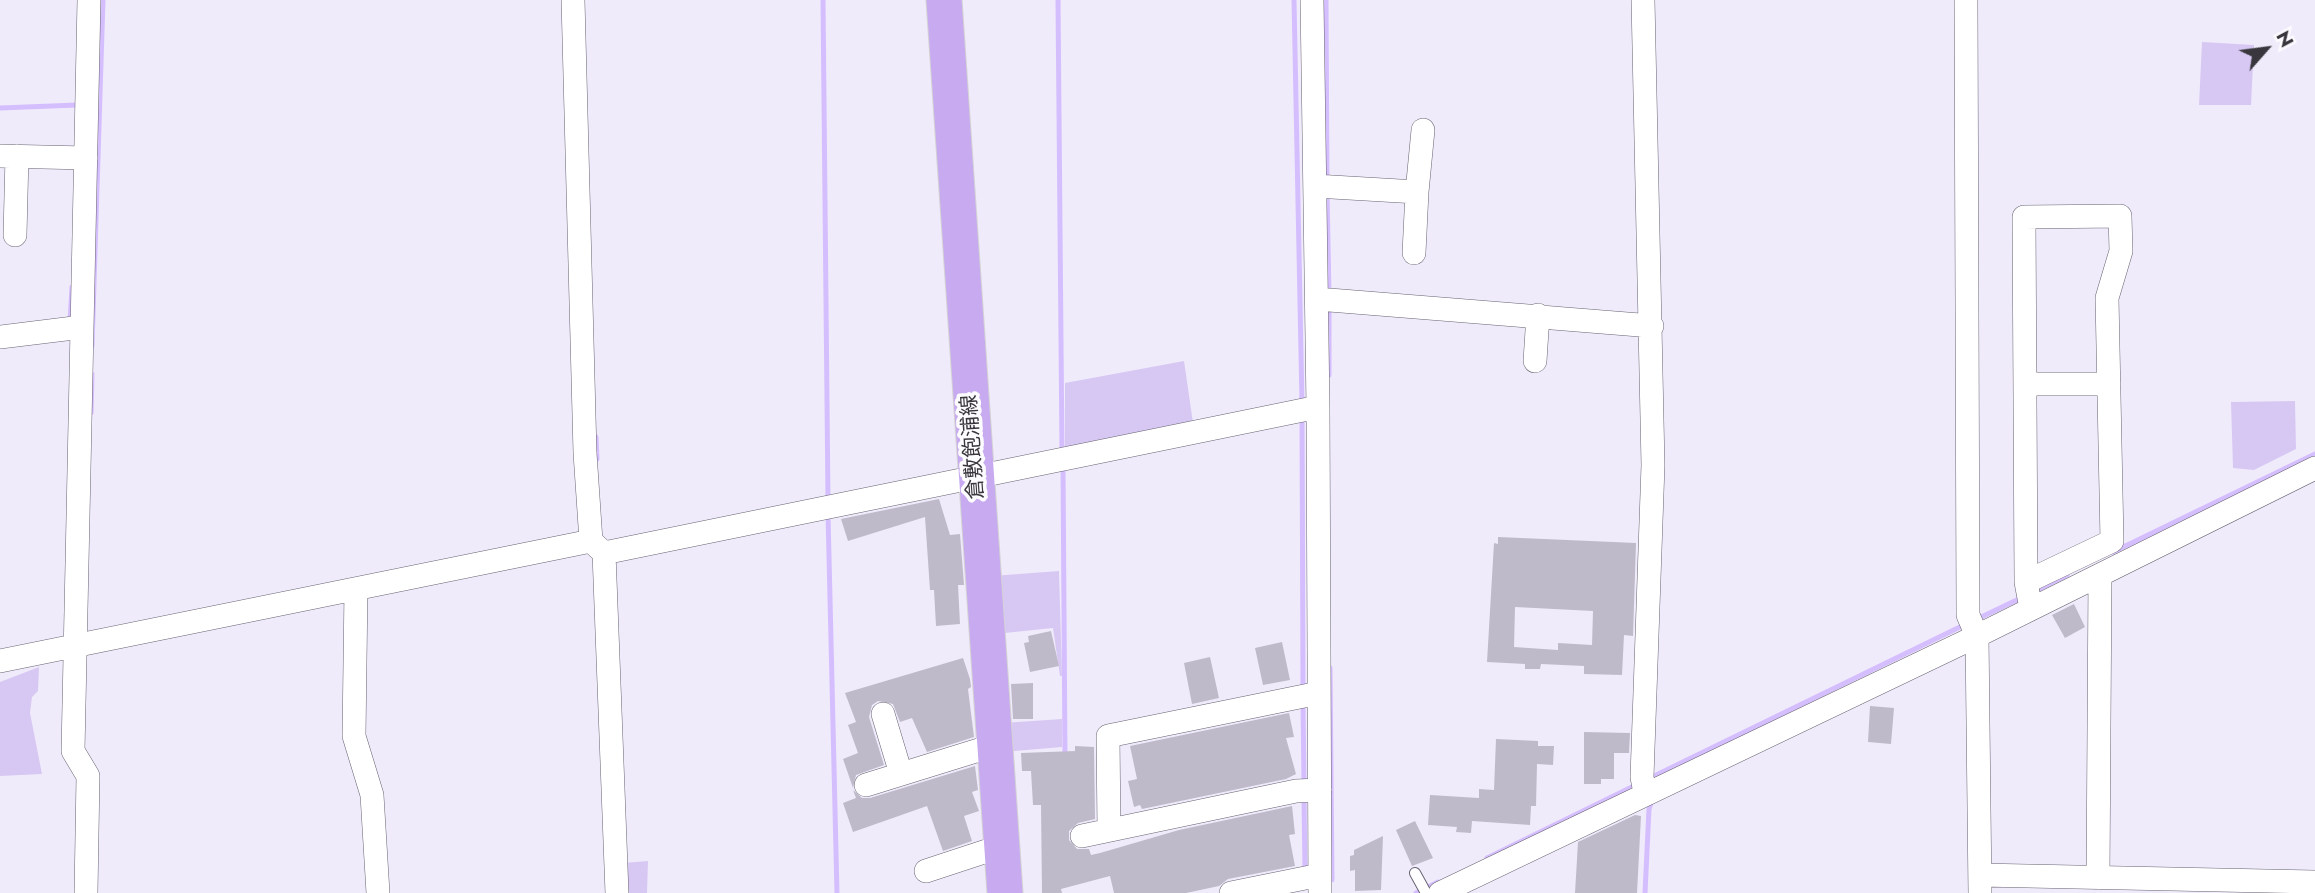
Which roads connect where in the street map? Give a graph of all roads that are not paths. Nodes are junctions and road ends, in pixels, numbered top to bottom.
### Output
1 (89, 0) edge
2 (573, 0) edge
3 (944, 0) edge
4 (1312, 0) edge
5 (1643, 0) edge
6 (1966, 0) edge
7 (1423, 130) dead end
8 (9, 156) edge
9 (78, 158) junction
10 (1323, 187) junction
11 (1417, 192) junction
12 (15, 235) dead end
13 (1415, 253) dead end
14 (1325, 300) junction
15 (1538, 315) junction
16 (1652, 326) junction
17 (74, 328) junction
18 (0, 337) edge
19 (1535, 361) dead end
20 (2025, 384) junction
21 (2109, 384) junction
22 (1307, 409) junction
23 (2315, 468) edge
24 (976, 478) junction
25 (597, 547) junction
26 (2099, 575) junction
27 (356, 594) junction
28 (2028, 595) junction
29 (1972, 625) junction
30 (82, 644) junction
31 (0, 661) edge
32 (1309, 694) junction
33 (883, 714) dead end
34 (995, 745) junction
35 (901, 774) junction
36 (866, 786) dead end
37 (1649, 786) junction
38 (1308, 790) junction
39 (1110, 830) junction
40 (1082, 836) dead end
41 (1002, 846) junction
42 (926, 872) dead end
43 (2098, 878) junction
44 (1312, 881) edge
45 (2315, 881) edge
46 (1425, 883) edge
47 (1980, 884) edge
48 (86, 893) edge
49 (378, 893) edge
50 (617, 893) edge
51 (1005, 893) edge
52 (1231, 893) edge
53 (1426, 893) edge

1 - 9 street
2 - 25 street
3 - 24 main road, 倉敷飽浦線
4 - 10 street
5 - 16 street
6 - 29 street
7 - 11 street
8 - 9 street
8 - 12 street
9 - 17 street
10 - 11 street
10 - 14 street
11 - 13 street
14 - 15 street
14 - 22 street
15 - 16 street
15 - 19 street
16 - 37 street
17 - 18 street
17 - 30 street
20 - 21 street
20 - 21 street
20 - 28 street
21 - 28 street
22 - 24 street
22 - 32 street
23 - 26 street
24 - 25 street
24 - 34 main road, 倉敷飽浦線
25 - 27 street
25 - 50 street
26 - 28 street
26 - 43 street
27 - 30 street
27 - 49 street
28 - 29 street
29 - 37 street
29 - 47 street
30 - 31 street
30 - 48 street
32 - 38 street
32 - 39 street
33 - 35 street
34 - 35 street
34 - 41 main road, 倉敷飽浦線
35 - 36 street
37 - 46 street
38 - 39 street
38 - 44 street
39 - 40 street
41 - 42 street
41 - 51 main road, 倉敷飽浦線
43 - 45 street
43 - 47 street
44 - 52 street
46 - 53 lane

